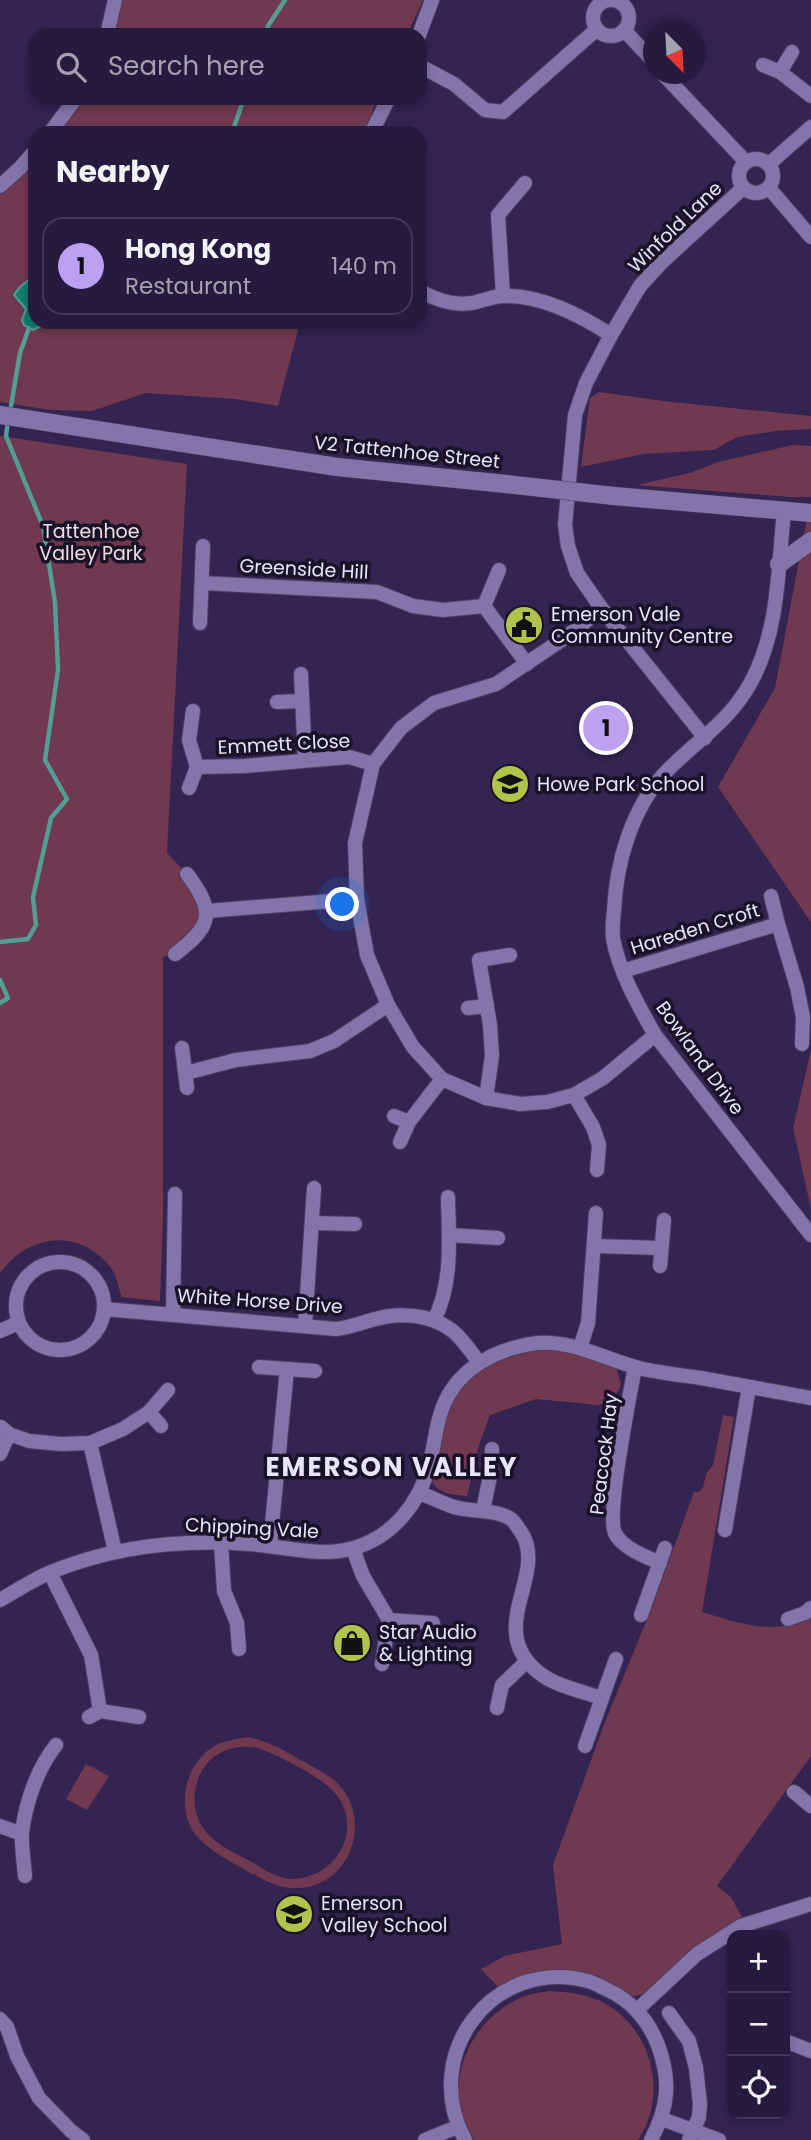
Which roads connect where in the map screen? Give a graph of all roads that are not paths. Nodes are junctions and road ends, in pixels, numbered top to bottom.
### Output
1 (115, 0) edge
2 (432, 0) edge
3 (597, 2) edge
4 (627, 2) edge
5 (109, 28) edge
6 (422, 28) edge
7 (597, 29) junction
8 (624, 30) junction
9 (643, 51) edge
10 (792, 52) dead end
11 (763, 65) dead end
12 (427, 70) edge
13 (780, 72) junction
14 (672, 84) edge
15 (811, 96) edge
16 (71, 105) edge
17 (385, 105) edge
18 (55, 126) edge
19 (375, 126) edge
20 (811, 127) edge
21 (28, 159) edge
22 (746, 162) junction
23 (769, 164) junction
24 (525, 183) dead end
25 (0, 186) edge
26 (743, 188) junction
27 (769, 188) junction
28 (811, 237) edge
29 (427, 295) edge
30 (503, 295) junction
31 (611, 335) junction
32 (0, 415) edge
33 (784, 511) junction
34 (811, 513) edge
35 (811, 541) edge
36 (203, 546) dead end
37 (779, 564) junction
38 (499, 570) dead end
39 (202, 583) junction
40 (484, 606) junction
41 (602, 609) junction
42 (200, 623) dead end
43 (527, 664) junction
44 (301, 674) dead end
45 (302, 701) junction
46 (277, 702) dead end
47 (193, 711) dead end
48 (705, 738) junction
49 (305, 760) junction
50 (373, 764) junction
51 (197, 767) junction
52 (189, 788) dead end
53 (187, 874) dead end
54 (771, 896) dead end
55 (357, 899) junction
56 (207, 911) junction
57 (778, 924) junction
58 (175, 954) dead end
59 (510, 955) dead end
60 (623, 971) junction
61 (388, 1006) junction
62 (486, 1006) junction
63 (468, 1008) dead end
64 (655, 1035) junction
65 (802, 1044) dead end
66 (182, 1048) dead end
67 (186, 1073) junction
68 (442, 1079) junction
69 (187, 1088) dead end
70 (574, 1095) junction
71 (486, 1098) junction
72 (394, 1116) dead end
73 (409, 1122) junction
74 (400, 1142) dead end
75 (597, 1170) dead end
76 (314, 1188) dead end
77 (176, 1194) dead end
78 (448, 1198) dead end
79 (596, 1213) dead end
80 (664, 1220) dead end
81 (312, 1223) junction
82 (175, 1224) junction
83 (355, 1224) dead end
84 (191, 1225) dead end
85 (449, 1235) junction
86 (811, 1235) edge
87 (498, 1238) dead end
88 (594, 1246) junction
89 (661, 1248) junction
90 (660, 1266) dead end
91 (104, 1309) junction
92 (173, 1314) junction
93 (434, 1320) junction
94 (18, 1323) junction
95 (305, 1326) junction
96 (0, 1331) edge
97 (580, 1348) junction
98 (479, 1362) junction
99 (259, 1367) dead end
100 (635, 1367) junction
101 (287, 1369) junction
102 (315, 1371) dead end
103 (749, 1387) junction
104 (167, 1390) dead end
105 (811, 1398) edge
106 (149, 1412) junction
107 (161, 1426) dead end
108 (5, 1430) edge
109 (90, 1443) junction
110 (492, 1449) dead end
111 (0, 1454) edge
112 (419, 1493) junction
113 (730, 1500) junction
114 (747, 1502) dead end
115 (483, 1510) junction
116 (725, 1530) dead end
117 (221, 1542) junction
118 (270, 1545) junction
119 (665, 1548) dead end
120 (353, 1549) junction
121 (116, 1551) junction
122 (660, 1563) junction
123 (50, 1573) junction
124 (0, 1600) edge
125 (811, 1608) edge
126 (641, 1615) dead end
127 (788, 1619) dead end
128 (389, 1620) junction
129 (433, 1623) dead end
130 (239, 1648) dead end
131 (616, 1659) dead end
132 (527, 1661) junction
133 (382, 1664) dead end
134 (602, 1698) junction
135 (496, 1708) dead end
136 (139, 1717) dead end
137 (585, 1746) dead end
138 (54, 1753) dead end
139 (794, 1792) dead end
140 (811, 1805) edge
141 (0, 1826) edge
142 (22, 1834) junction
143 (25, 1876) dead end
144 (811, 1904) edge
145 (637, 2010) junction
146 (669, 2013) dead end
147 (0, 2019) edge
148 (790, 2043) edge
149 (811, 2051) edge
150 (662, 2119) junction
151 (457, 2127) junction
152 (691, 2135) edge
153 (83, 2140) edge
154 (425, 2140) edge
155 (465, 2140) edge
156 (651, 2140) edge
157 (719, 2140) edge

1 - 5 street
2 - 6 street
3 - 4 street
3 - 7 street
4 - 8 street
7 - 8 street
7 - 12 street
8 - 9 street
10 - 13 street
11 - 13 street
13 - 15 street
14 - 22 street
16 - 18 street
17 - 19 street
20 - 23 street
21 - 25 street
22 - 23 street
22 - 26 street
23 - 27 street
24 - 30 street
26 - 27 street
26 - 31 street, Winfold Lane
27 - 28 street
29 - 30 street
30 - 31 street
31 - 41 street, Winfold Lane
32 - 33 street, V2 Tattenhoe Street, bridge
33 - 34 street, V2 Tattenhoe Street
33 - 37 street, Bowland Drive
35 - 37 street
36 - 39 street
37 - 48 street, Bowland Drive
38 - 40 street
39 - 40 street, Greenside Hill
39 - 42 street
40 - 43 street
41 - 43 street
41 - 48 street, Winfold Lane
43 - 50 street
44 - 45 street
45 - 46 street
45 - 49 street
47 - 51 street
48 - 60 street, Bowland Drive
49 - 50 street, Emmett Close
49 - 51 street, Emmett Close
50 - 55 street
51 - 52 street
53 - 56 street
54 - 57 street
55 - 56 street
55 - 61 street
56 - 58 street
57 - 60 street, Hareden Croft
57 - 65 street
59 - 62 street
60 - 64 street, Bowland Drive
61 - 67 street
61 - 68 street
62 - 63 street
62 - 71 street
64 - 70 street
64 - 86 street, Bowland Drive
66 - 67 street
67 - 69 street
68 - 71 street
68 - 73 street
70 - 71 street
70 - 75 street
72 - 73 street
73 - 74 street
76 - 81 street
77 - 82 street
78 - 85 street
79 - 88 street
80 - 89 street
81 - 83 street
81 - 95 street
82 - 84 street
82 - 92 street
85 - 87 street
85 - 93 street
88 - 89 street
88 - 97 street
89 - 90 street
91 - 92 street, White Horse Drive
91 - 94 street
91 - 94 street
92 - 95 street, White Horse Drive
93 - 95 street, White Horse Drive
93 - 98 street, White Horse Drive
94 - 96 street
97 - 98 street, Chipping Vale
97 - 100 street, Chipping Vale
98 - 112 street, Chipping Vale
99 - 101 street
100 - 103 street, Chipping Vale
100 - 122 street, Peacock Hay
101 - 102 street
101 - 118 street
103 - 105 street, Chipping Vale
103 - 113 street
104 - 106 street
106 - 107 street
106 - 109 street
108 - 109 street
108 - 111 street
109 - 121 street
110 - 115 street
112 - 115 street
112 - 120 street, Chipping Vale
113 - 114 street
113 - 116 street
115 - 132 street
117 - 118 street, Chipping Vale
117 - 121 street, Chipping Vale
117 - 130 street
118 - 120 street, Chipping Vale
119 - 122 street
120 - 128 street
121 - 123 street, Chipping Vale
122 - 126 street
123 - 124 street, Chipping Vale
123 - 136 street
125 - 127 street
128 - 129 street
128 - 133 street
131 - 134 street
132 - 134 street
132 - 135 street
134 - 137 street
138 - 142 street
139 - 140 street
141 - 142 street
142 - 143 street
144 - 145 street
145 - 150 street
145 - 151 street
146 - 152 street
147 - 153 street
148 - 149 street
150 - 152 street
150 - 156 street
151 - 154 street
151 - 155 street
152 - 157 street

